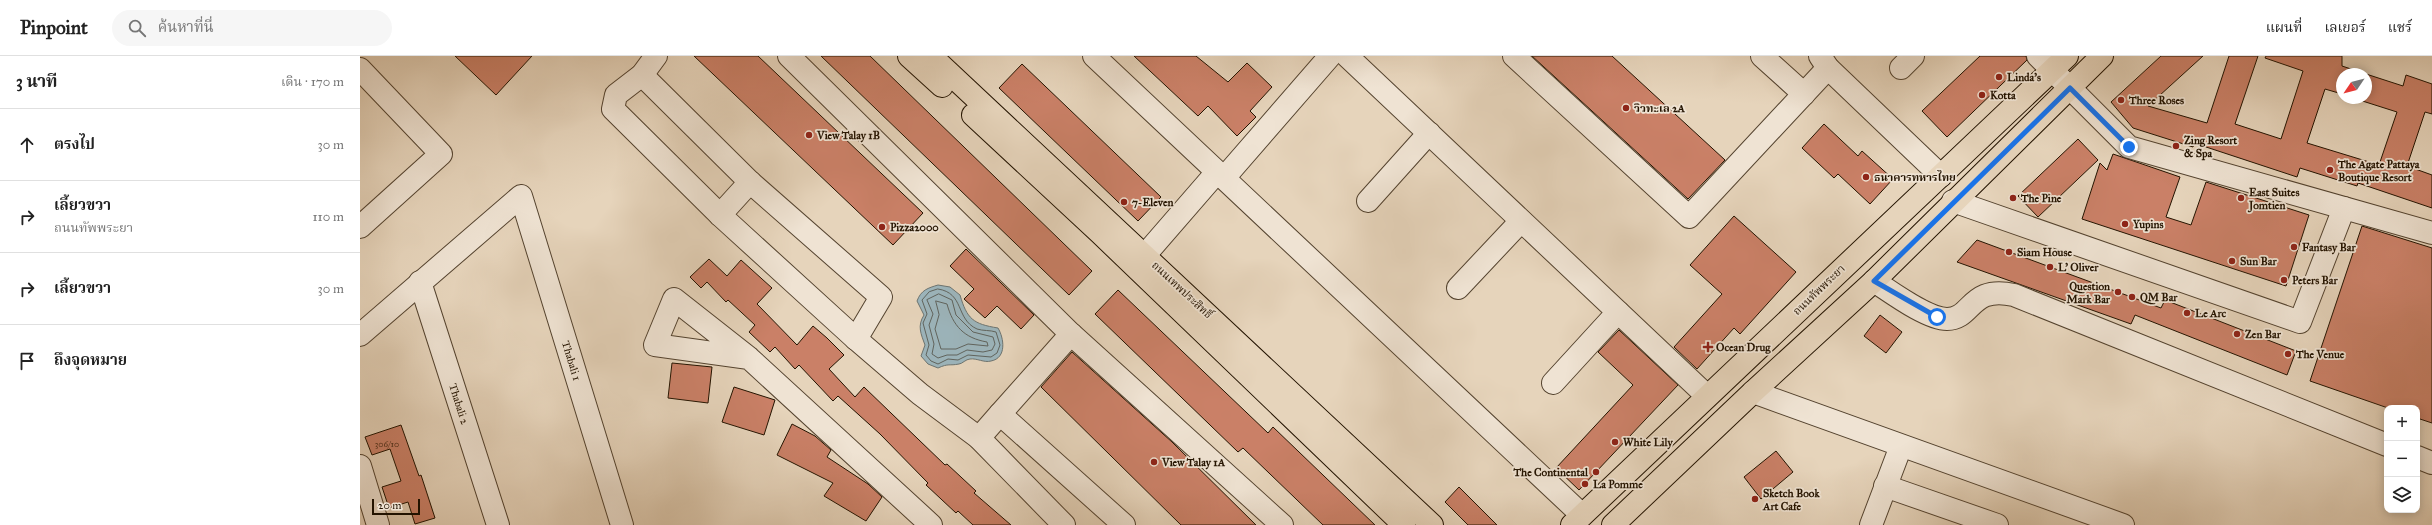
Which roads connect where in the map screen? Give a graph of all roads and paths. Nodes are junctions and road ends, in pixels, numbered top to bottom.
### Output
1 (656, 56) edge
2 (788, 56) edge
3 (909, 56) edge
4 (931, 56) edge
5 (1330, 56) edge
6 (1347, 56) edge
7 (1514, 56) edge
8 (1762, 56) edge
9 (2102, 56) edge
10 (1099, 57) edge
11 (2053, 61) edge
12 (1824, 62) edge
13 (360, 69) edge
14 (642, 75) junction
15 (2070, 88) junction
16 (1804, 94) junction
17 (1429, 133) junction
18 (1220, 175) junction
19 (1941, 176) junction
20 (750, 182) junction
21 (1368, 201) dead end
22 (1953, 201) junction
23 (2344, 208) junction
24 (720, 215) junction
25 (1521, 222) junction
26 (360, 227) edge
27 (2432, 233) edge
28 (1145, 255) junction
29 (1874, 281) junction
30 (420, 282) junction
31 (1458, 288) dead end
32 (1618, 312) junction
33 (360, 334) edge
34 (1071, 334) junction
35 (856, 339) junction
36 (749, 358) dead end
37 (1553, 383) dead end
38 (1753, 392) junction
39 (1707, 396) junction
40 (1000, 414) junction
41 (979, 438) junction
42 (2384, 444) edge
43 (1901, 446) junction
44 (2420, 458) edge
45 (2432, 463) edge
46 (360, 466) edge
47 (1885, 486) junction
48 (1577, 520) edge
49 (1118, 523) edge
50 (378, 525) edge
51 (498, 525) edge
52 (622, 525) edge
53 (931, 525) edge
54 (1064, 525) edge
55 (1282, 525) edge
56 (1404, 525) edge
57 (1432, 525) edge
58 (1613, 525) edge
59 (1871, 525) edge
60 (1997, 525) edge
61 (2123, 525) edge

1 - 14 street
2 - 34 street
3 - 56 main road, ถนนเทพประสิทธิ์
4 - 28 main road, ถนนเทพประสิทธิ์
5 - 18 street
6 - 17 street
7 - 16 street
8 - 16 street
9 - 15 main road
10 - 18 street
11 - 15 street
11 - 19 main road, ถนนทัพพระยา
12 - 16 street
12 - 19 street
13 - 26 street
14 - 20 street
14 - 24 street
15 - 22 main road
15 - 23 street
17 - 21 street
17 - 25 street
18 - 28 street
18 - 48 street
19 - 39 main road, ถนนทัพพระยา
20 - 24 street
20 - 35 street
22 - 23 street
22 - 29 main road
23 - 27 street
24 - 35 street
25 - 31 street
25 - 32 street
28 - 57 main road, ถนนเทพประสิทธิ์
29 - 38 main road
29 - 42 street
30 - 33 street
30 - 51 street, Thabali 2
30 - 52 street, Thabali 1
32 - 37 street
32 - 39 street
34 - 40 street
34 - 55 street
35 - 41 street
36 - 53 street
38 - 43 street
38 - 58 main road
39 - 48 main road, ถนนทัพพระยา
40 - 41 street
40 - 49 street
41 - 54 street
43 - 47 street
43 - 61 street
44 - 45 street
46 - 50 street
47 - 59 street
47 - 60 street

